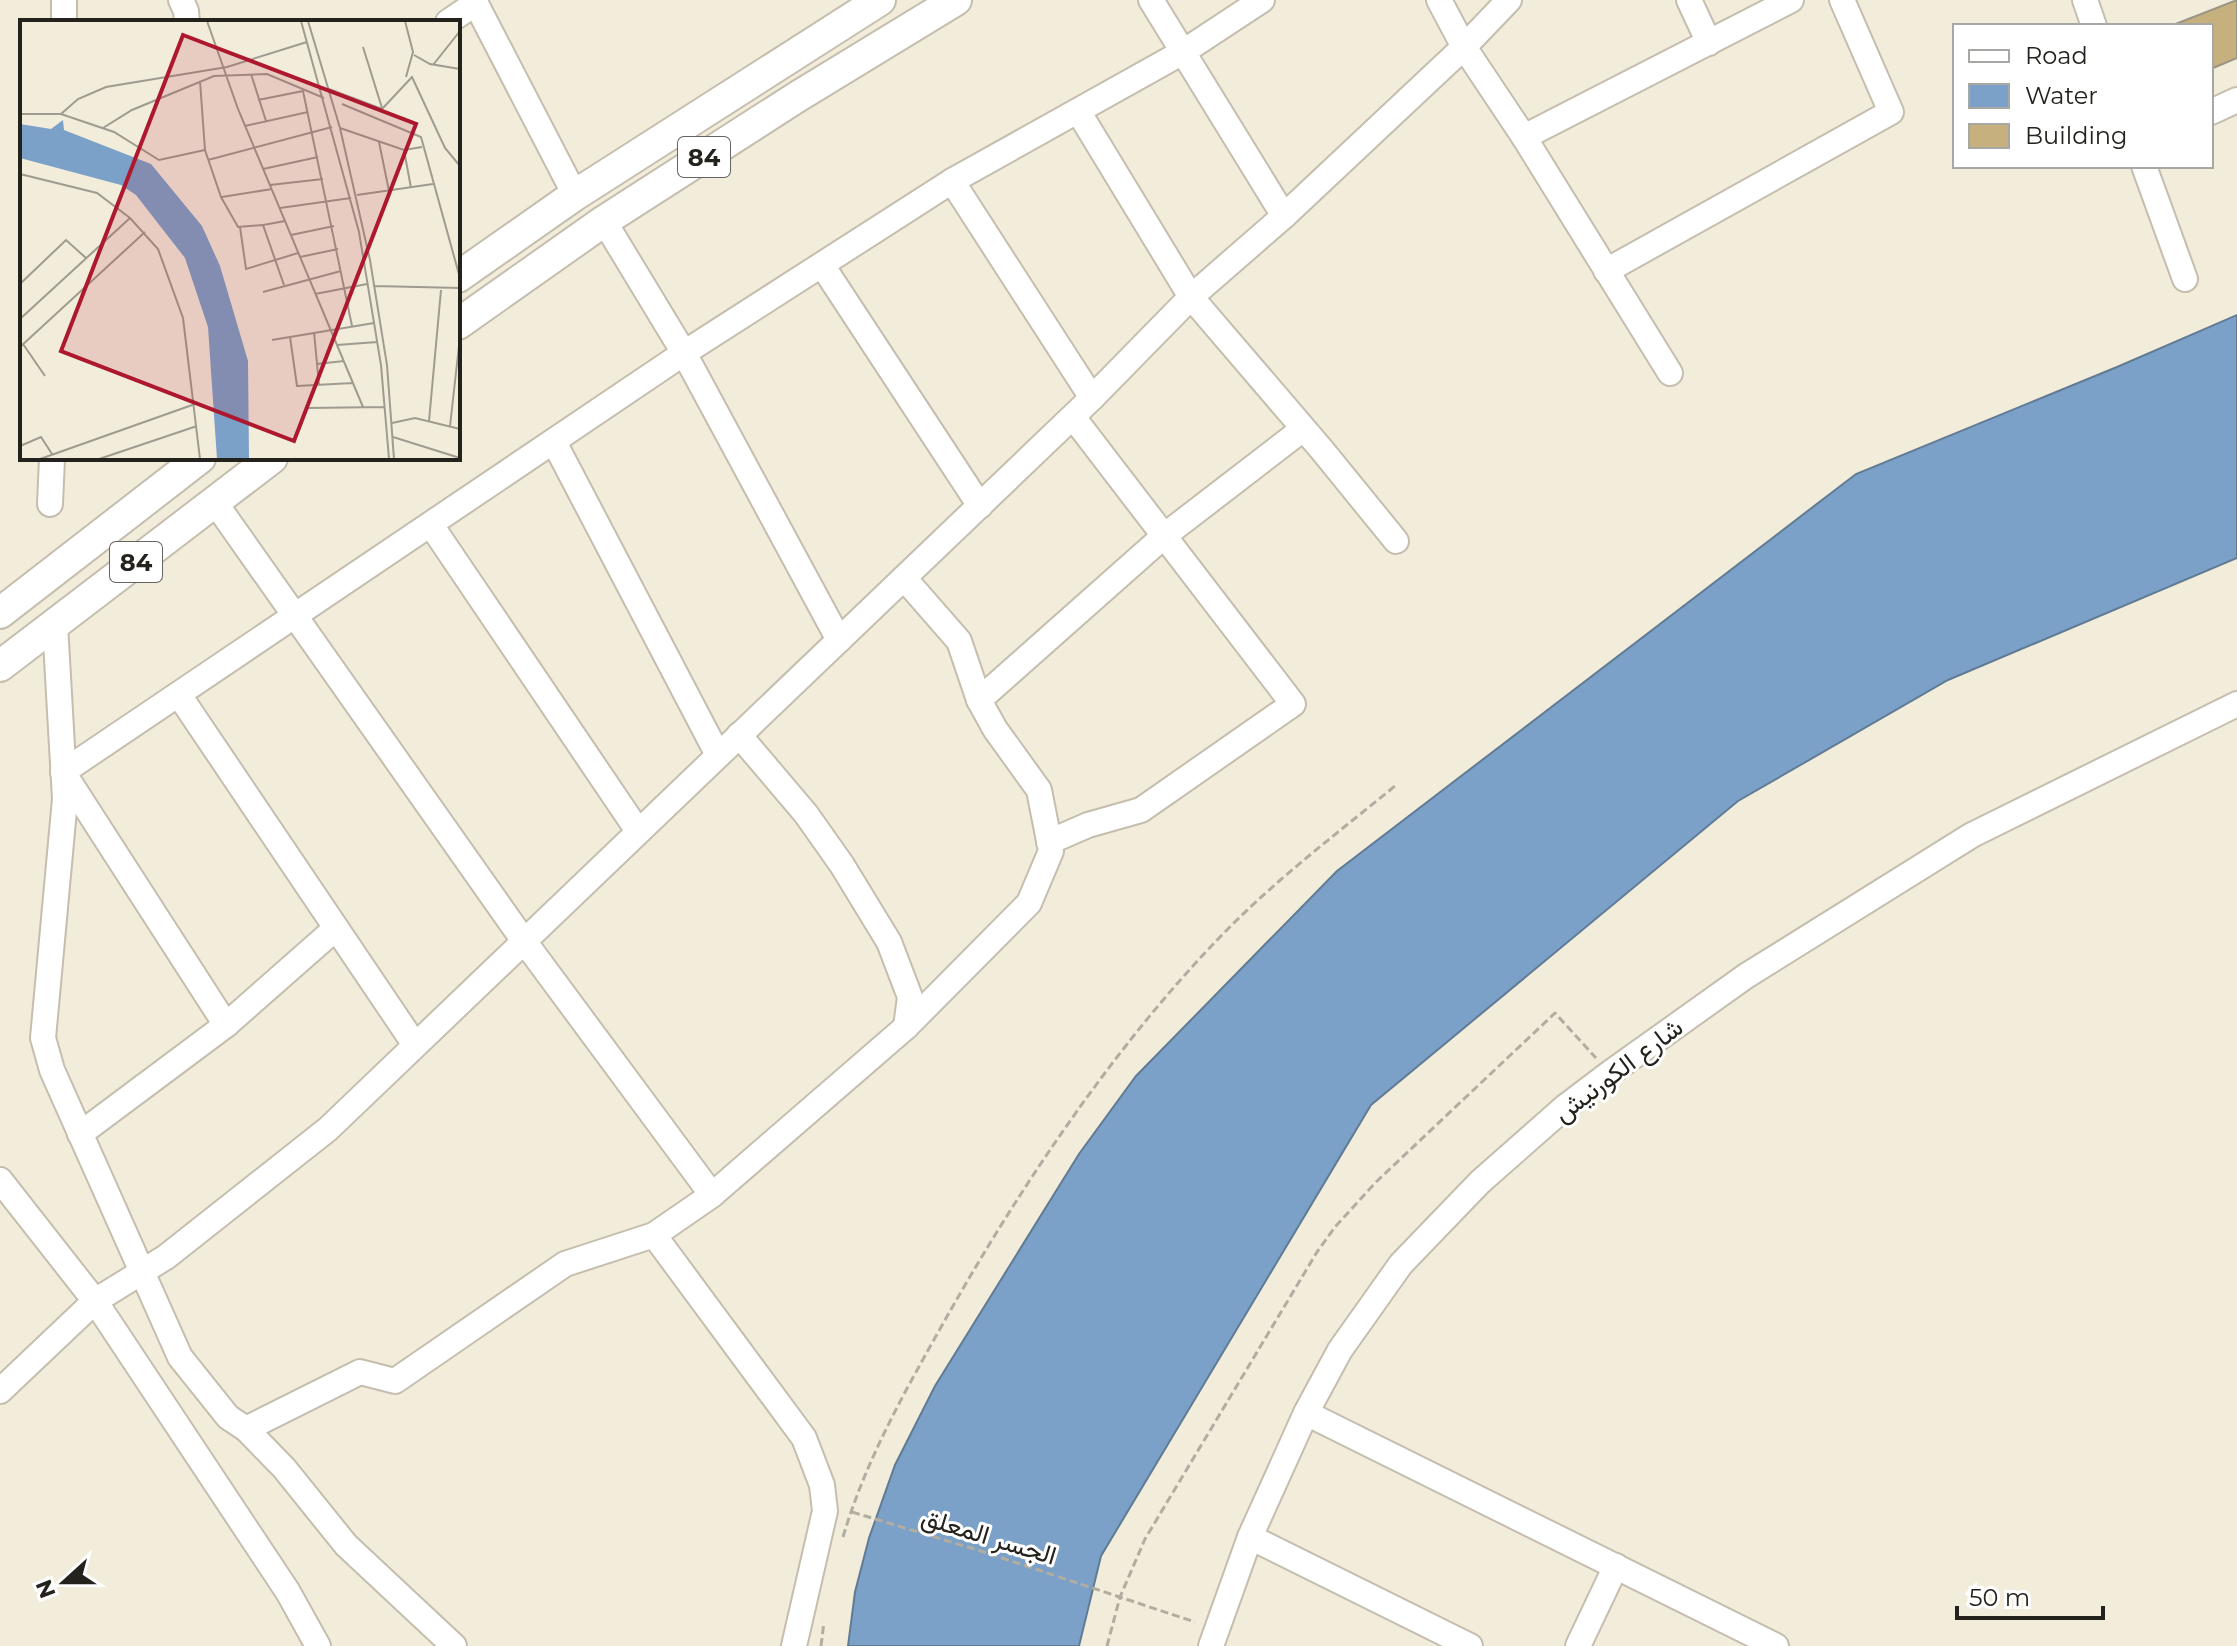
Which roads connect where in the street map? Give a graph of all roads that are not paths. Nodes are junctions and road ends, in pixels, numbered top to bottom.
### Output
1 (880, 0) edge
2 (1151, 0) edge
3 (1262, 0) edge
4 (1439, 0) edge
5 (1509, 0) edge
6 (1689, 0) edge
7 (1791, 0) edge
8 (1842, 0) edge
9 (2085, 0) edge
10 (475, 2) edge
11 (949, 2) edge
12 (451, 20) edge
13 (2093, 24) edge
14 (1709, 43) junction
15 (1464, 47) junction
16 (1183, 52) junction
17 (2237, 100) edge
18 (1078, 111) junction
19 (2213, 111) edge
20 (1524, 137) junction
21 (2145, 168) edge
22 (952, 181) junction
23 (575, 195) junction
24 (1284, 216) junction
25 (604, 221) junction
26 (822, 265) junction
27 (1606, 271) junction
28 (460, 276) edge
29 (2185, 279) dead end
30 (1191, 297) junction
31 (460, 323) edge
32 (684, 353) junction
33 (1670, 373) dead end
34 (1092, 398) junction
35 (1073, 417) junction
36 (1303, 429) junction
37 (554, 442) junction
38 (52, 460) edge
39 (197, 460) edge
40 (269, 460) edge
41 (214, 501) junction
42 (50, 504) dead end
43 (980, 506) junction
44 (431, 525) junction
45 (1164, 536) junction
46 (1396, 541) dead end
47 (904, 578) junction
48 (0, 613) edge
49 (296, 617) junction
50 (55, 624) junction
51 (839, 640) junction
52 (6, 650) edge
53 (179, 695) junction
54 (979, 700) junction
55 (2237, 704) edge
56 (739, 735) junction
57 (718, 755) junction
58 (63, 772) junction
59 (638, 831) junction
60 (1049, 842) junction
61 (335, 929) junction
62 (524, 941) junction
63 (226, 1025) junction
64 (906, 1027) junction
65 (415, 1045) junction
66 (80, 1134) junction
67 (0, 1180) edge
68 (712, 1195) junction
69 (654, 1235) junction
70 (141, 1272) junction
71 (95, 1301) junction
72 (0, 1391) edge
73 (1306, 1413) junction
74 (246, 1429) junction
75 (1250, 1537) junction
76 (1616, 1566) junction
77 (1213, 1638) edge
78 (318, 1646) edge
79 (454, 1646) edge
80 (794, 1646) edge
81 (1470, 1646) edge
82 (1578, 1646) edge
83 (1776, 1646) edge

1 - 23 main road, 84
2 - 16 street
3 - 16 street
4 - 15 street
5 - 15 street
6 - 14 street
7 - 14 street
8 - 27 street
9 - 13 street
10 - 12 street
10 - 23 street
11 - 25 main road, 84
14 - 20 street
15 - 20 street
15 - 24 street
16 - 18 street
16 - 24 street
17 - 19 street
18 - 22 street
18 - 30 street
20 - 27 street
21 - 29 street
22 - 26 street
22 - 34 street
23 - 28 main road, 84
24 - 30 street
25 - 31 main road, 84
25 - 32 street
26 - 32 street
26 - 43 street
27 - 33 street
30 - 34 street
30 - 36 street
32 - 37 street
32 - 51 street
34 - 35 street
35 - 43 street
35 - 45 street
36 - 45 street
36 - 46 street
37 - 44 street
37 - 57 street
38 - 42 street
39 - 48 main road, 84
40 - 41 main road, 84
41 - 49 street
41 - 50 main road, 84
43 - 47 street
44 - 49 street
44 - 59 street
45 - 54 street
45 - 60 street
47 - 51 street
47 - 54 street
49 - 53 street
49 - 62 street
50 - 52 main road, 84
50 - 58 street
51 - 56 street
53 - 58 street
53 - 61 street
54 - 60 street
55 - 73 street, شارع الكورنيش
56 - 57 street
56 - 64 street
57 - 59 street
58 - 63 street
58 - 66 street
59 - 62 street
60 - 64 street
61 - 63 street
61 - 65 street
62 - 65 street
62 - 68 street
63 - 66 street
64 - 68 street
65 - 70 street
66 - 70 street
67 - 71 street
68 - 69 street
69 - 74 street
69 - 80 street
70 - 71 street
70 - 74 street
71 - 72 street
71 - 78 street
73 - 75 street, شارع الكورنيش
73 - 76 street
74 - 79 street
75 - 77 street, شارع الكورنيش
75 - 81 street
76 - 82 street
76 - 83 street

